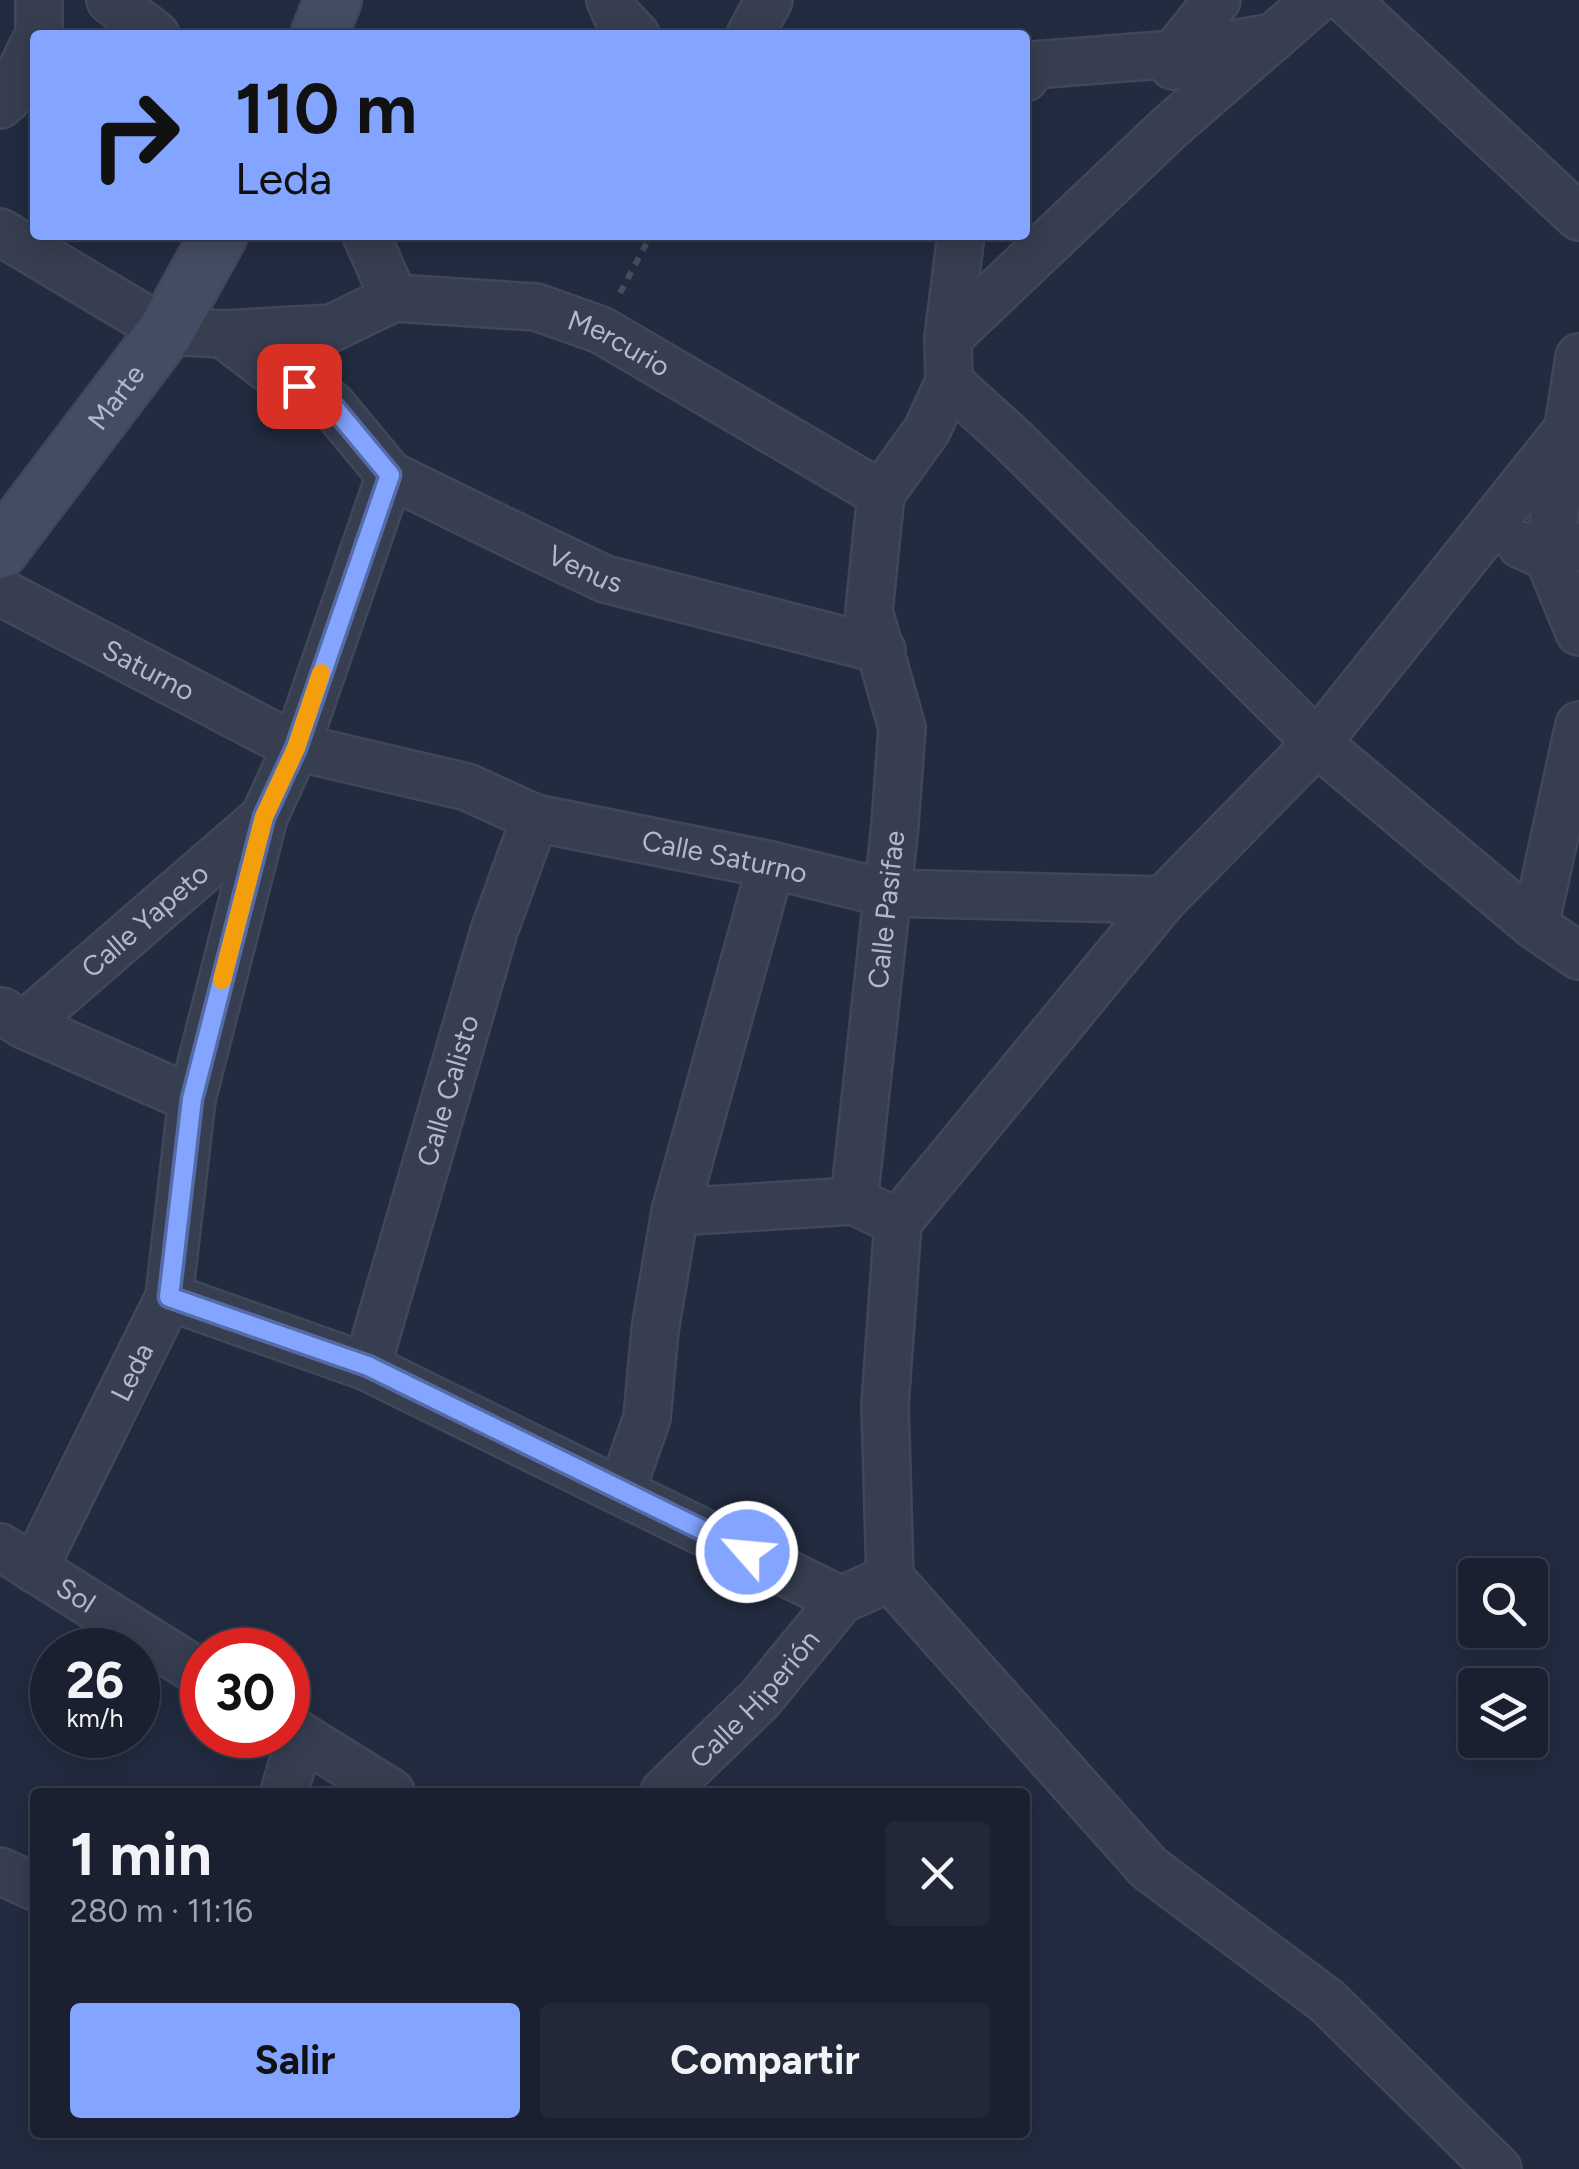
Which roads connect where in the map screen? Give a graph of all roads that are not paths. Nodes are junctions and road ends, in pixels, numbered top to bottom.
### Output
1 (40, 0) edge
2 (110, 0) edge
3 (333, 0) edge
4 (610, 0) edge
5 (769, 0) edge
6 (1216, 0) edge
7 (1316, 0) edge
8 (1346, 0) edge
9 (39, 30) edge
10 (149, 30) edge
11 (322, 30) edge
12 (631, 30) edge
13 (753, 30) edge
14 (1274, 36) junction
15 (30, 52) edge
16 (1174, 54) junction
17 (1030, 70) edge
18 (0, 105) edge
19 (1168, 128) junction
20 (1579, 217) edge
21 (0, 232) edge
22 (216, 240) edge
23 (368, 240) edge
24 (961, 240) edge
25 (394, 298) junction
26 (332, 328) junction
27 (166, 330) junction
28 (222, 334) junction
29 (1579, 357) edge
30 (949, 360) junction
31 (331, 404) junction
32 (1573, 422) edge
33 (390, 475) junction
34 (881, 494) junction
35 (1488, 530) junction
36 (0, 550) edge
37 (1564, 552) edge
38 (0, 592) edge
39 (1579, 632) edge
40 (882, 650) junction
41 (1579, 726) edge
42 (1317, 743) junction
43 (296, 748) junction
44 (264, 817) junction
45 (535, 818) junction
46 (771, 865) junction
47 (886, 893) junction
48 (1163, 900) junction
49 (1535, 926) junction
50 (1579, 956) edge
51 (12, 1018) edge
52 (192, 1099) junction
53 (854, 1201) junction
54 (676, 1212) junction
55 (898, 1222) junction
56 (169, 1297) junction
57 (368, 1366) junction
58 (622, 1490) junction
59 (17, 1558) edge
60 (890, 1578) junction
61 (841, 1600) junction
62 (180, 1660) edge
63 (310, 1742) edge
64 (290, 1758) edge
65 (285, 1788) edge
66 (385, 1788) edge
67 (668, 1788) edge
68 (0, 1871) edge
69 (30, 1885) edge
70 (1498, 2169) edge

1 - 9 street
2 - 10 street
3 - 11 street
4 - 12 street
5 - 13 street
6 - 16 street
7 - 14 street
8 - 20 street
14 - 16 street
14 - 19 street
15 - 18 street
16 - 17 street
16 - 19 street
19 - 30 street
21 - 27 street
22 - 27 street, Marte
23 - 25 street
24 - 30 street, Calle Pasifae
25 - 26 street
25 - 34 street, Mercurio
26 - 28 street
26 - 31 street
27 - 28 street
27 - 36 street, Marte
28 - 31 street, Venus
29 - 32 street
30 - 34 street, Calle Pasifae
30 - 42 street
31 - 33 street, Venus
32 - 35 street
32 - 37 street
33 - 40 street, Venus
33 - 43 street, Leda
34 - 40 street, Calle Pasifae
35 - 37 street
35 - 42 street
37 - 39 street
38 - 43 street, Saturno
40 - 47 street, Calle Pasifae
41 - 49 street
42 - 48 street
42 - 49 street
43 - 44 street, Leda
43 - 45 street, Calle Saturno
44 - 51 street, Calle Yapeto
44 - 52 street, Leda
45 - 46 street, Calle Saturno
45 - 57 street, Calle Calisto
46 - 47 street, Calle Saturno
46 - 54 street
47 - 48 street, Calle Saturno
47 - 53 street, Calle Pasifae
48 - 55 street
49 - 50 street
51 - 52 street
52 - 56 street, Leda
53 - 54 street
53 - 55 street
54 - 58 street
55 - 60 street
56 - 57 street
56 - 59 street, Leda
57 - 58 street
58 - 61 street
59 - 62 street, Sol
60 - 61 street
60 - 70 street
61 - 67 street, Calle Hiperión
63 - 66 street
64 - 65 street
68 - 69 street

